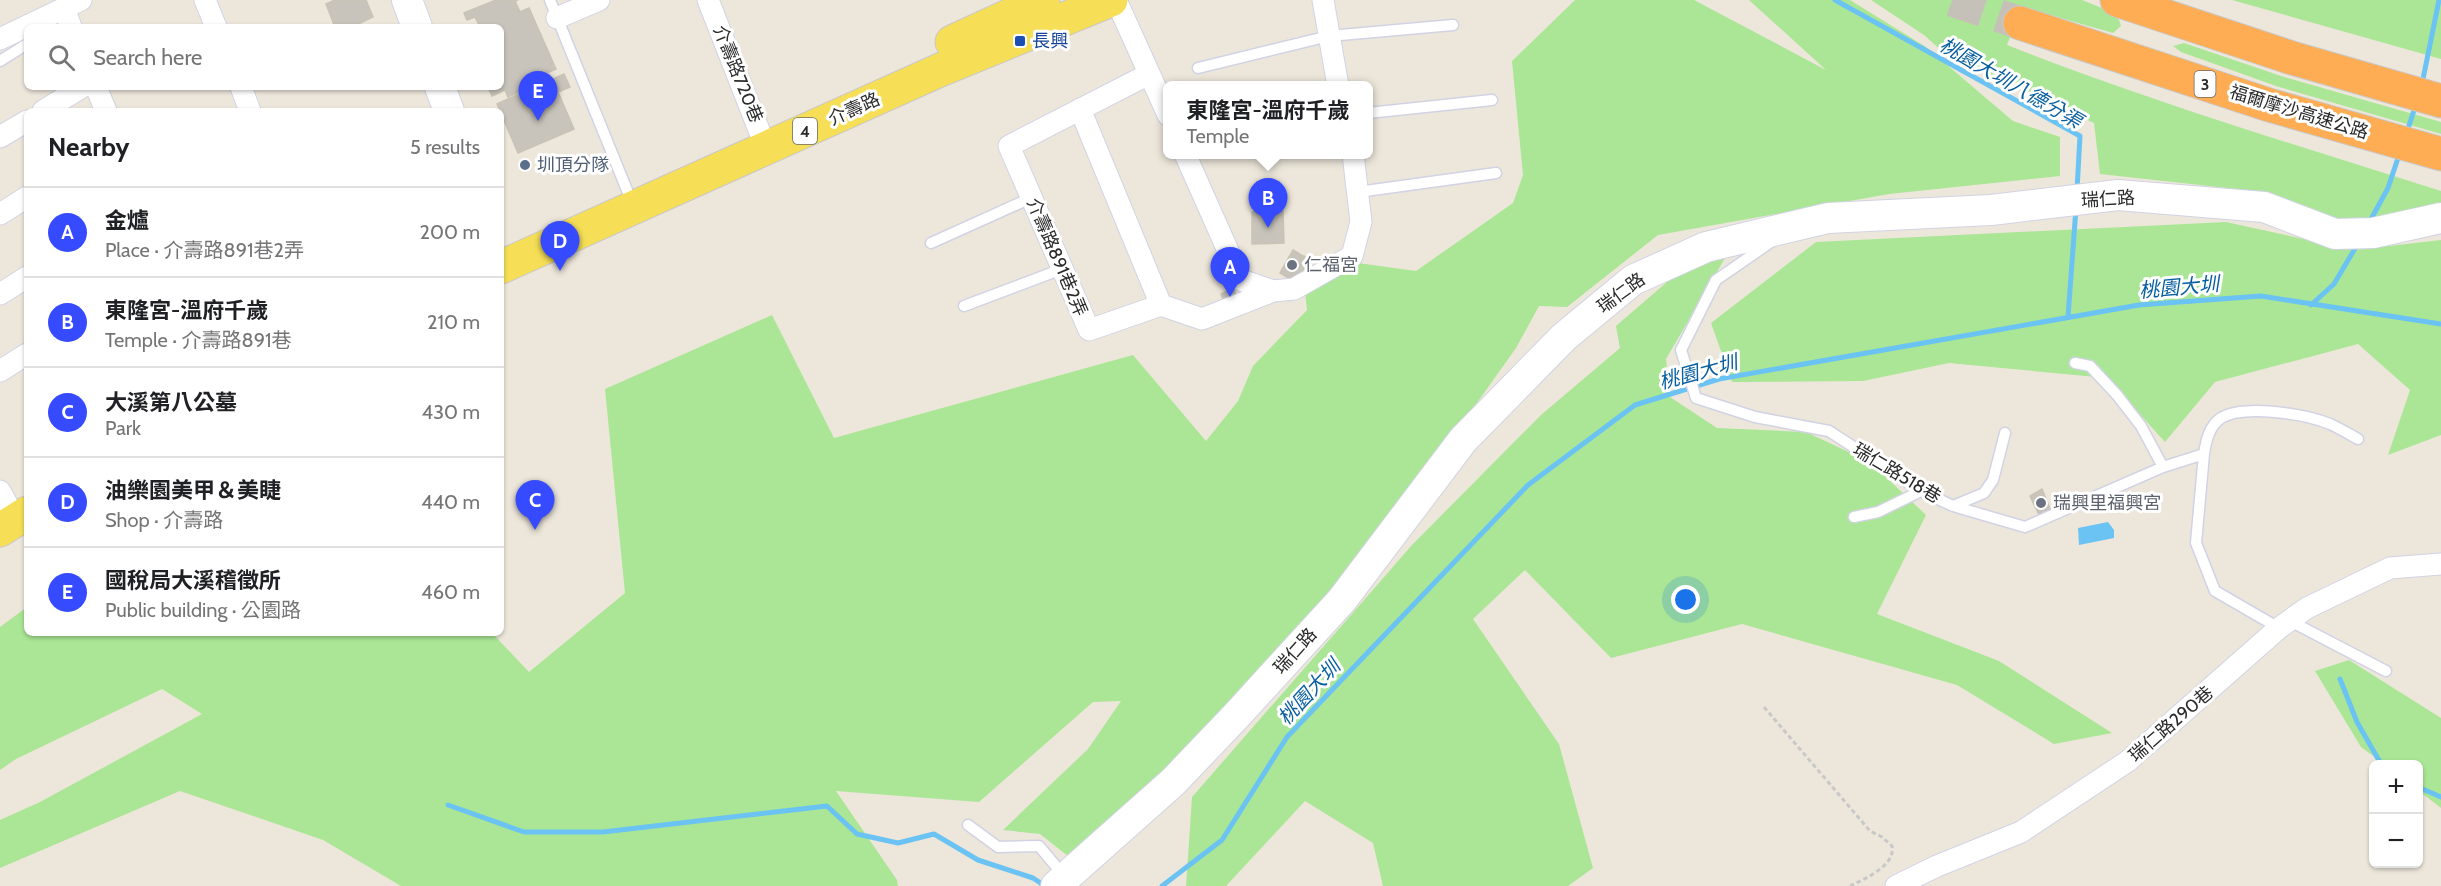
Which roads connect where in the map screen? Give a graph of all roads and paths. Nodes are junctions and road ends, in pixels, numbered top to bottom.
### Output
1 (205, 0) edge
2 (407, 0) edge
3 (599, 0) edge
4 (708, 0) edge
5 (1043, 0) edge
6 (1111, 0) edge
7 (1116, 0) edge
8 (1323, 0) edge
9 (2117, 0) edge
10 (554, 9) edge
11 (72, 12) edge
12 (2153, 12) junction
13 (2020, 23) tunnel mouth
14 (40, 24) edge
15 (215, 24) edge
16 (416, 24) edge
17 (1453, 25) dead end
18 (24, 30) edge
19 (1329, 36) junction
20 (0, 39) edge
21 (24, 46) edge
22 (2134, 60) junction
23 (0, 61) edge
24 (1198, 68) dead end
25 (1149, 74) junction
26 (1337, 81) edge
27 (77, 90) edge
28 (97, 90) edge
29 (242, 90) edge
30 (441, 90) edge
31 (2426, 97) edge
32 (1492, 100) dead end
33 (1163, 106) edge
34 (48, 108) edge
35 (105, 108) edge
36 (249, 108) edge
37 (448, 108) edge
38 (1080, 110) junction
39 (1373, 112) edge
40 (24, 123) edge
41 (0, 137) edge
42 (763, 139) junction
43 (2416, 147) edge
44 (1187, 159) edge
45 (1354, 159) edge
46 (1496, 173) dead end
47 (1358, 192) junction
48 (1031, 198) junction
49 (24, 199) edge
50 (630, 199) junction
51 (0, 214) edge
52 (2441, 218) edge
53 (1794, 226) junction
54 (931, 243) dead end
55 (504, 254) edge
56 (1062, 269) junction
57 (24, 279) edge
58 (1272, 291) junction
59 (0, 294) edge
60 (1161, 305) junction
61 (964, 306) dead end
62 (24, 356) edge
63 (2075, 363) dead end
64 (0, 371) edge
65 (2005, 433) dead end
66 (2358, 439) dead end
67 (2204, 454) junction
68 (2163, 467) junction
69 (1921, 491) junction
70 (1953, 506) junction
71 (1854, 517) dead end
72 (2441, 564) edge
73 (2284, 624) junction
74 (2386, 671) dead end
75 (1764, 707) dead end
76 (968, 825) dead end
77 (1061, 881) edge
78 (1850, 886) edge
79 (1896, 886) edge

1 - 15 street
2 - 16 street
3 - 10 street
4 - 42 street, 介壽路720巷
5 - 42 main road, 介壽路 / 4
6 - 42 main road, 介壽路 / 4
7 - 25 street
8 - 19 street
9 - 12 highway
10 - 50 lane
11 - 14 street
12 - 22 highway
12 - 31 highway
13 - 22 highway, 福爾摩沙高速公路 / 3
17 - 19 lane
18 - 20 street
19 - 24 lane
19 - 26 street
21 - 23 lane
22 - 43 highway, 福爾摩沙高速公路 / 3
25 - 33 street
25 - 38 street
27 - 34 street
28 - 35 street
29 - 36 street
30 - 37 street
32 - 39 lane
38 - 48 street, 介壽路891巷2弄
38 - 60 street
40 - 41 street
42 - 50 main road, 介壽路 / 4
44 - 58 street
45 - 47 street
46 - 47 lane
47 - 58 street
48 - 54 lane
48 - 56 street, 介壽路891巷2弄
49 - 51 street
50 - 55 main road, 介壽路 / 4
52 - 53 street, 瑞仁路
53 - 69 lane, 瑞仁路518巷
53 - 77 street, 瑞仁路
56 - 60 street, 介壽路891巷2弄
56 - 61 lane
57 - 59 street
58 - 60 street
62 - 64 street
63 - 68 lane
65 - 70 lane
66 - 67 lane
67 - 68 lane, 瑞仁路518巷
67 - 73 lane
68 - 70 lane, 瑞仁路518巷
69 - 70 lane, 瑞仁路518巷
69 - 71 lane
72 - 73 street, 瑞仁路290巷
73 - 74 lane
73 - 79 street, 瑞仁路290巷
75 - 78 path
76 - 77 lane

